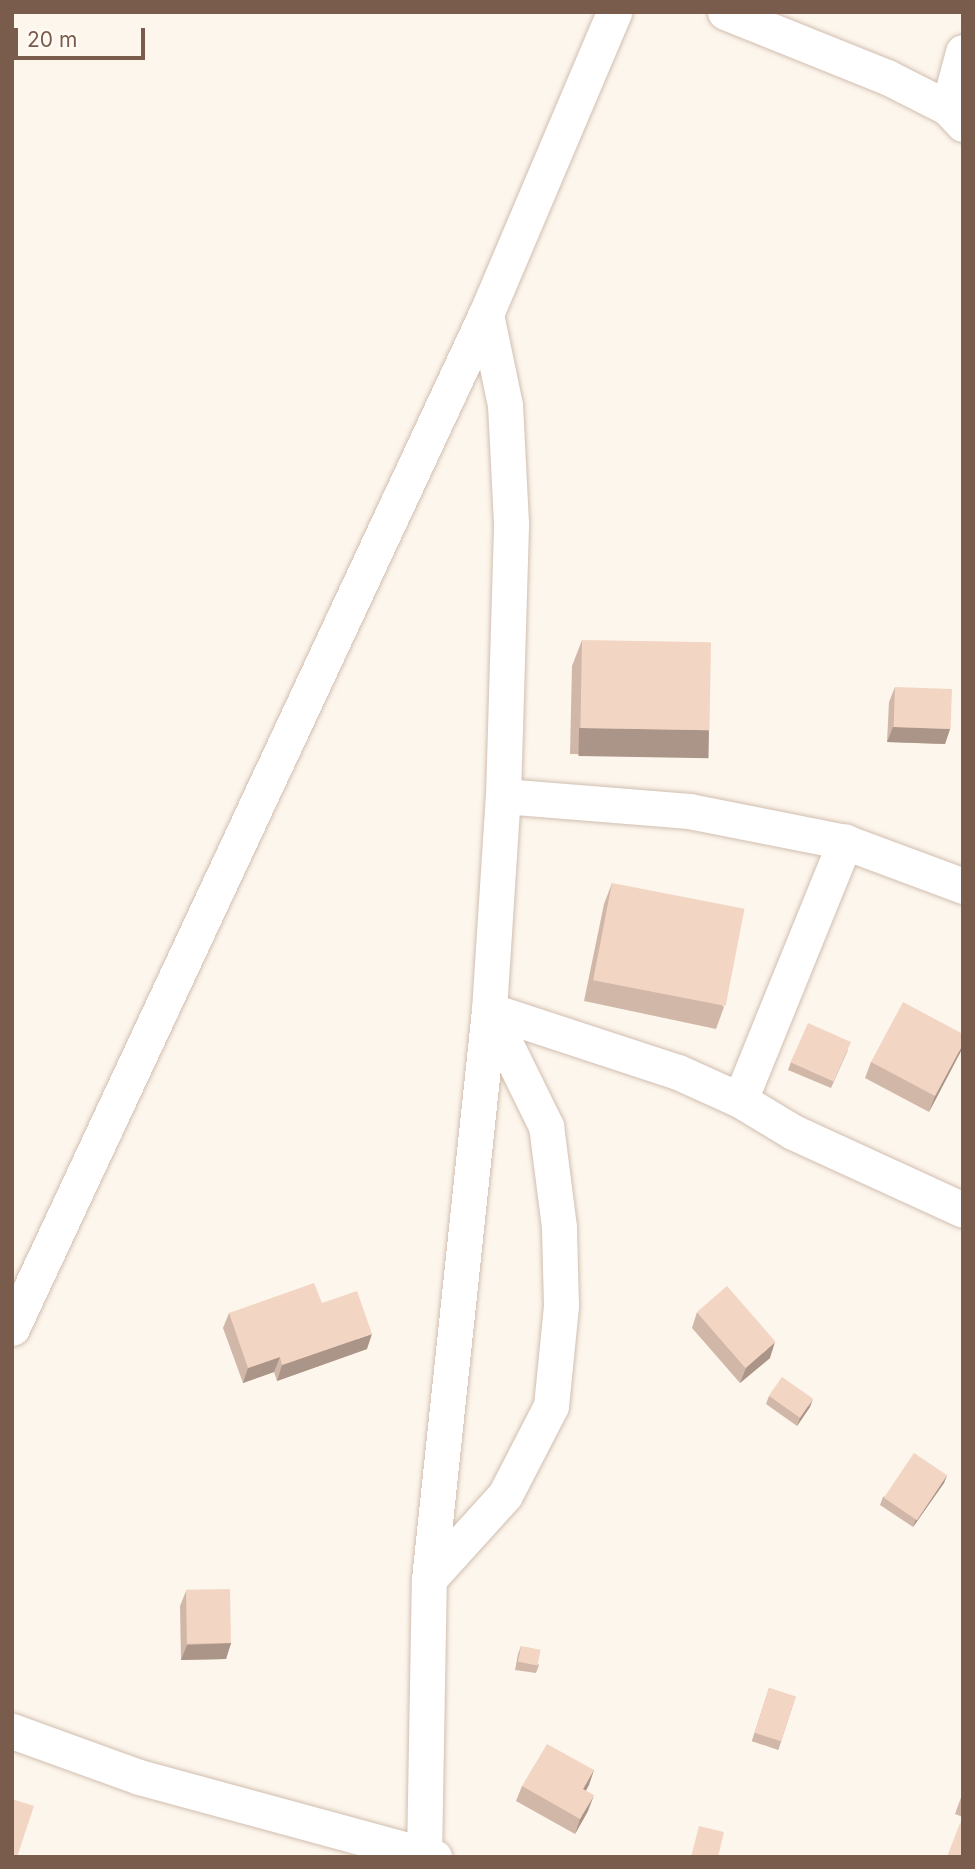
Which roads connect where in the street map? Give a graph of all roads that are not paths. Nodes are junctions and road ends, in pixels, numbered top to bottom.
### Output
1 (614, 12) edge
2 (725, 12) edge
3 (963, 52) edge
4 (955, 116) edge
5 (486, 314) junction
6 (503, 796) junction
7 (845, 842) junction
8 (963, 886) edge
9 (489, 1010) junction
10 (740, 1100) junction
11 (963, 1210) edge
12 (12, 1328) edge
13 (429, 1579) junction
14 (12, 1731) edge
15 (428, 1856) edge

1 - 5 street
2 - 4 street
3 - 4 street
5 - 6 street
5 - 12 street
6 - 7 street
6 - 9 street
7 - 8 street
7 - 10 street
9 - 10 street
9 - 13 street
9 - 13 street
10 - 11 street
13 - 15 street
14 - 15 street

